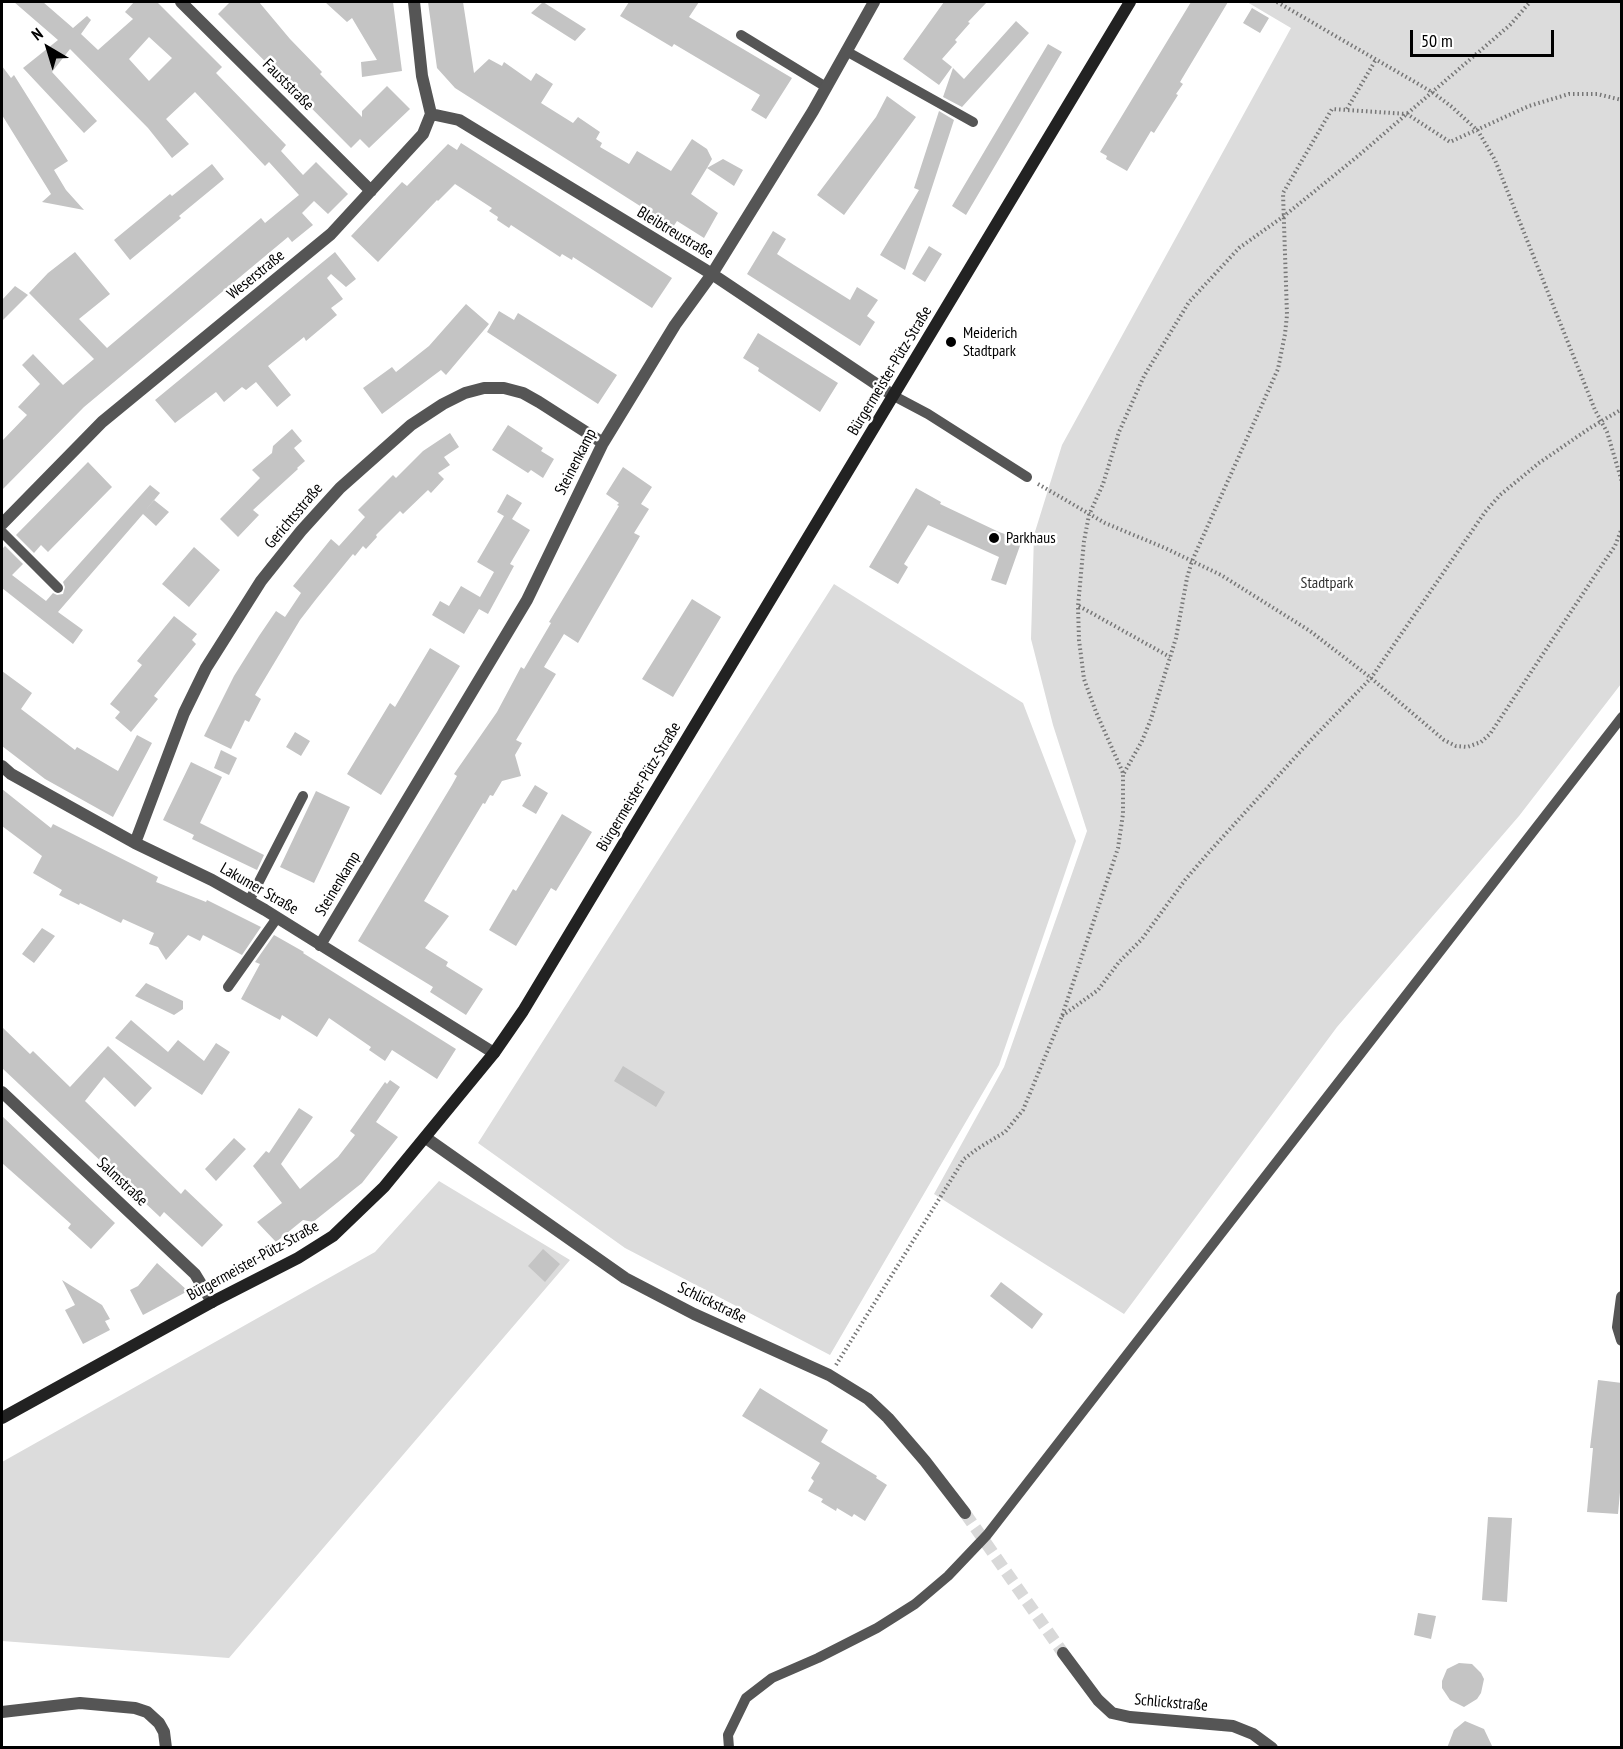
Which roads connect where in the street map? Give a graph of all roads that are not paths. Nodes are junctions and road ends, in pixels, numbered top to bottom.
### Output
1 (181, 2) edge
2 (414, 2) edge
3 (874, 2) edge
4 (1130, 2) edge
5 (741, 35) dead end
6 (846, 51) junction
7 (826, 87) junction
8 (431, 114) junction
9 (973, 122) dead end
10 (371, 191) junction
11 (712, 274) junction
12 (894, 396) junction
13 (603, 443) junction
14 (1027, 477) road end
15 (2, 524) edge
16 (2, 532) edge
17 (58, 588) dead end
18 (1622, 717) edge
19 (2, 766) edge
20 (303, 796) dead end
21 (135, 843) junction
22 (249, 901) junction
23 (278, 918) junction
24 (320, 945) junction
25 (228, 987) dead end
26 (494, 1053) junction
27 (2, 1092) edge
28 (426, 1138) junction
29 (1622, 1297) edge
30 (212, 1302) junction
31 (1622, 1340) edge
32 (2, 1418) edge
33 (965, 1513) tunnel mouth
34 (1063, 1653) tunnel mouth
35 (2, 1712) edge
36 (166, 1748) edge
37 (729, 1748) edge
38 (1272, 1748) edge

1 - 10 street, Fauststraße
2 - 8 street
3 - 6 street, Steinenkamp
4 - 12 main road, Bürgermeister-Pütz-Straße
5 - 7 lane
6 - 7 street, Steinenkamp
6 - 9 lane
7 - 11 street, Steinenkamp
8 - 10 street, Weserstraße
8 - 11 street, Bleibtreustraße
10 - 15 street, Weserstraße
11 - 12 street, Bleibtreustraße
11 - 13 street, Steinenkamp
12 - 14 lane
12 - 26 main road, Bürgermeister-Pütz-Straße
13 - 21 street, Gerichtsstraße
13 - 24 street, Steinenkamp
16 - 17 lane
18 - 37 lane
19 - 21 street, Lakumer Straße
20 - 22 lane
21 - 22 street, Lakumer Straße
22 - 23 street, Lakumer Straße
23 - 24 street, Lakumer Straße
23 - 25 lane
24 - 26 street, Lakumer Straße
26 - 28 main road, Bürgermeister-Pütz-Straße
27 - 30 street, Salmstraße
28 - 30 main road, Bürgermeister-Pütz-Straße
28 - 33 street, Schlickstraße
29 - 31 street
30 - 32 main road, Bürgermeister-Pütz-Straße
34 - 38 street, Schlickstraße
35 - 36 street

